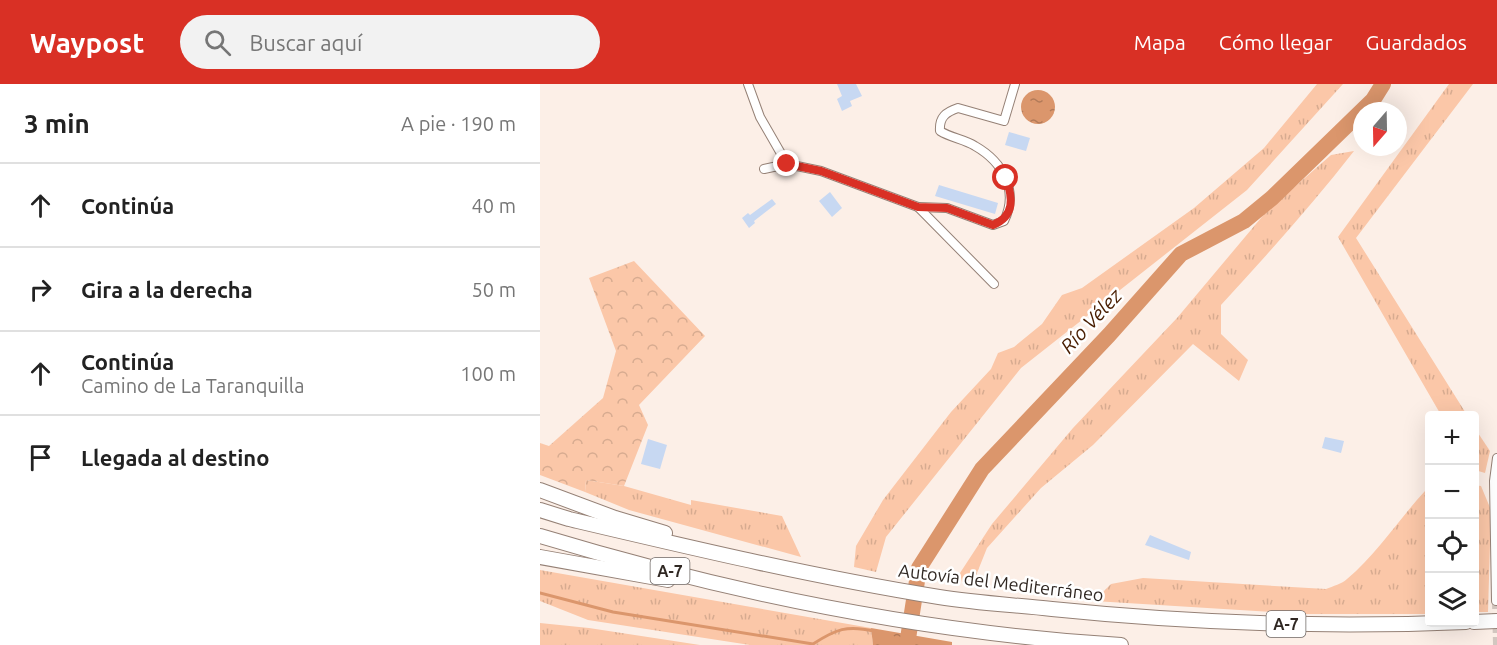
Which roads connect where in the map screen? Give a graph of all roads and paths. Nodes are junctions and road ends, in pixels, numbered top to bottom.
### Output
1 (748, 84) edge
2 (1015, 84) edge
3 (787, 164) junction
4 (764, 169) dead end
5 (918, 207) junction
6 (994, 284) dead end
7 (1497, 458) edge
8 (540, 490) edge
9 (540, 510) edge
10 (540, 536) edge
11 (540, 557) edge
12 (770, 566) junction
13 (1496, 601) edge
14 (800, 603) junction
15 (1497, 621) edge
16 (1479, 622) edge
17 (1425, 624) edge
18 (1102, 644) edge
19 (1121, 645) edge

1 - 3 street
2 - 5 street
3 - 4 street
3 - 5 street
5 - 6 street
7 - 13 street
8 - 12 highway
9 - 12 highway, Autovía del Mediterráneo / A-7
10 - 14 highway, A-7
11 - 14 highway
12 - 17 highway, Autovía del Mediterráneo / A-7
14 - 18 highway, A-7
15 - 16 highway
18 - 19 highway, A-7

